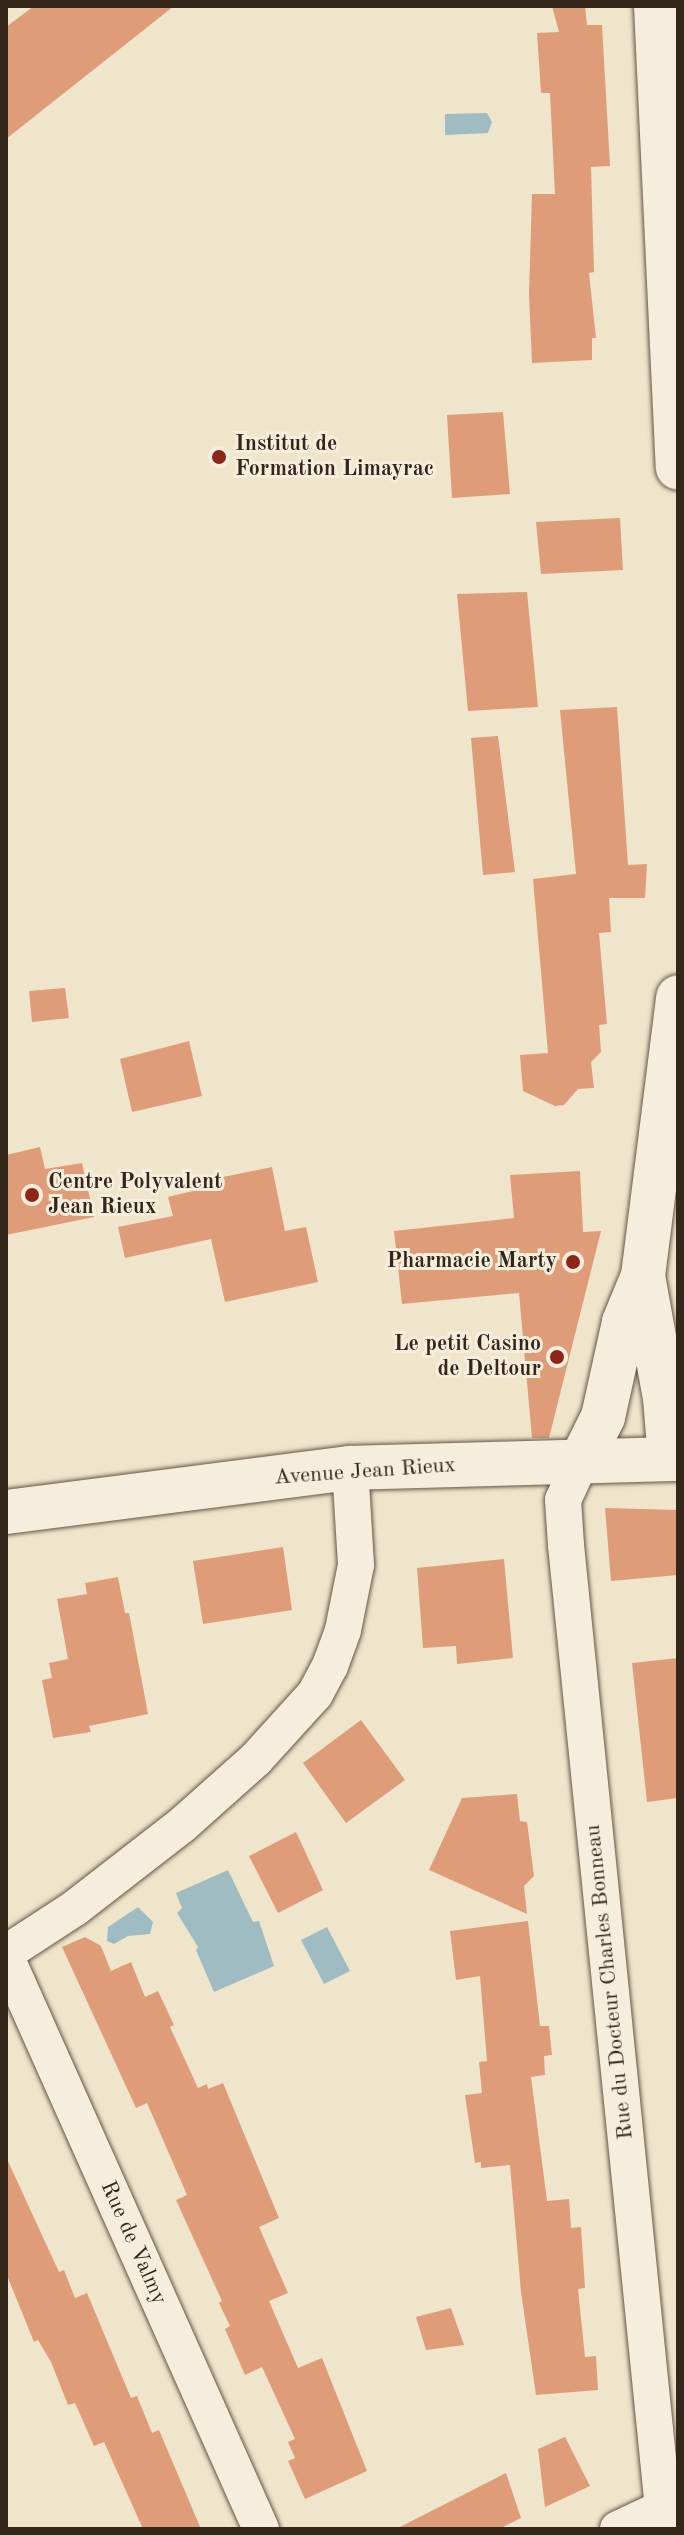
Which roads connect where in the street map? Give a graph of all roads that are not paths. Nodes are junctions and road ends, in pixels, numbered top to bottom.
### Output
1 (656, 6) edge
2 (678, 467) edge
3 (678, 997) edge
4 (643, 1276) junction
5 (582, 1459) junction
6 (674, 1459) edge
7 (350, 1468) junction
8 (6, 1512) edge
9 (6, 1955) edge
10 (664, 2518) edge
11 (261, 2529) edge
12 (618, 2529) edge

1 - 2 street
3 - 4 street
4 - 5 street
4 - 6 street
5 - 6 street, Avenue Jean Rieux
5 - 7 street, Avenue Jean Rieux
5 - 10 street, Rue du Docteur Charles Bonneau
7 - 8 street, Avenue Jean Rieux
7 - 9 street
9 - 11 street, Rue de Valmy
10 - 12 street

